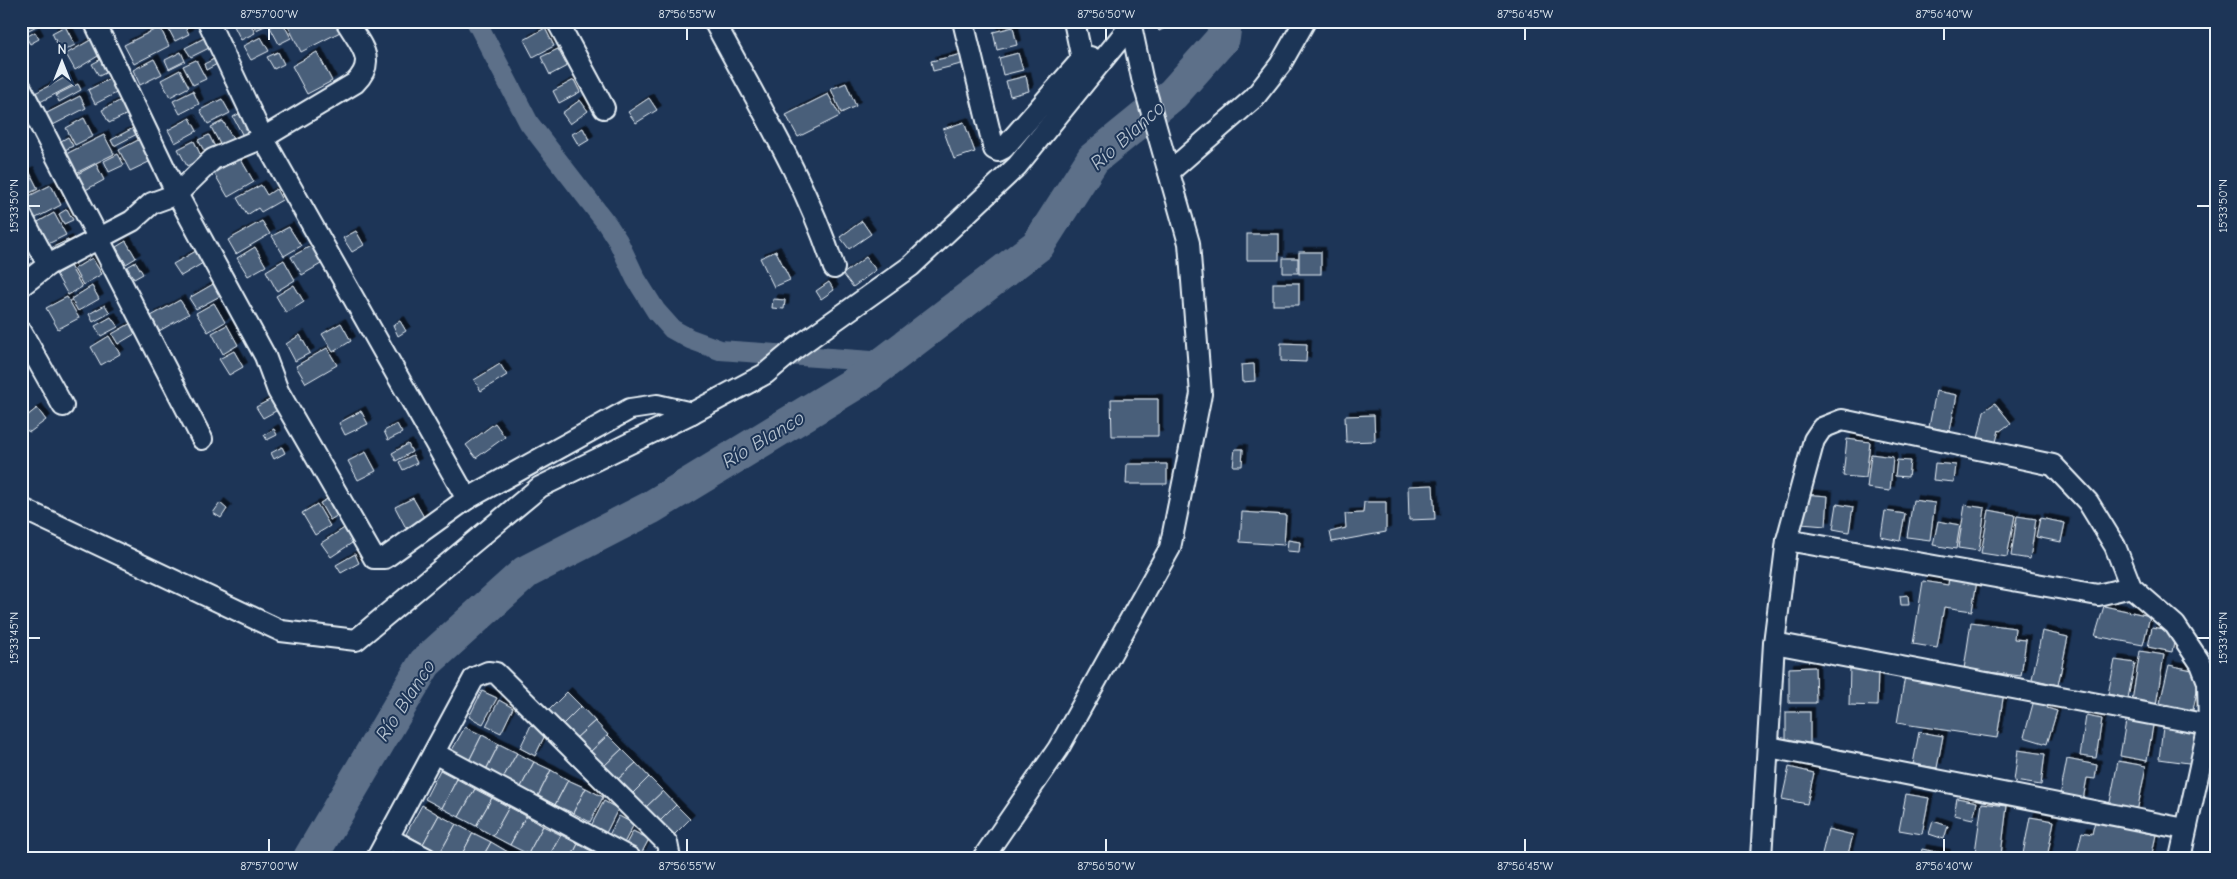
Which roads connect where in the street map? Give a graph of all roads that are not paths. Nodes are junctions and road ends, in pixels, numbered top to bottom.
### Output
1 (94, 21) edge
2 (208, 21) edge
3 (346, 21) edge
4 (556, 21) edge
5 (714, 21) edge
6 (963, 21) edge
7 (1074, 21) edge
8 (1305, 21) edge
9 (1131, 23) edge
10 (1092, 60) junction
11 (21, 88) edge
12 (604, 108) dead end
13 (263, 138) junction
14 (1166, 163) junction
15 (177, 194) junction
16 (21, 214) edge
17 (98, 239) junction
18 (48, 265) junction
19 (834, 268) dead end
20 (21, 286) edge
21 (21, 331) edge
22 (63, 406) dead end
23 (692, 413) junction
24 (202, 439) dead end
25 (467, 499) junction
26 (21, 508) edge
27 (1787, 540) junction
28 (2131, 587) junction
29 (1774, 643) junction
30 (2209, 725) junction
31 (1769, 747) junction
32 (434, 753) junction
33 (2185, 829) junction
34 (388, 838) junction
35 (377, 858) edge
36 (426, 858) edge
37 (630, 858) edge
38 (670, 858) edge
39 (983, 858) edge
40 (1761, 858) edge
41 (2180, 858) edge

1 - 15 street
2 - 13 street
3 - 13 street
4 - 12 street
5 - 19 street
6 - 10 street
7 - 10 street
8 - 14 street
9 - 10 street
9 - 14 street
10 - 23 street
11 - 17 street
13 - 15 street
13 - 25 street
14 - 39 street
15 - 17 street
15 - 25 street
16 - 18 street
17 - 18 street
17 - 24 street
18 - 20 street
21 - 22 street
23 - 25 street
23 - 26 street
27 - 28 street
27 - 28 street
27 - 29 street
28 - 30 street
29 - 30 street
29 - 31 street
30 - 33 street
31 - 33 street
31 - 40 street
32 - 34 street
32 - 37 street
32 - 38 street
33 - 41 street
34 - 35 street
34 - 36 street

